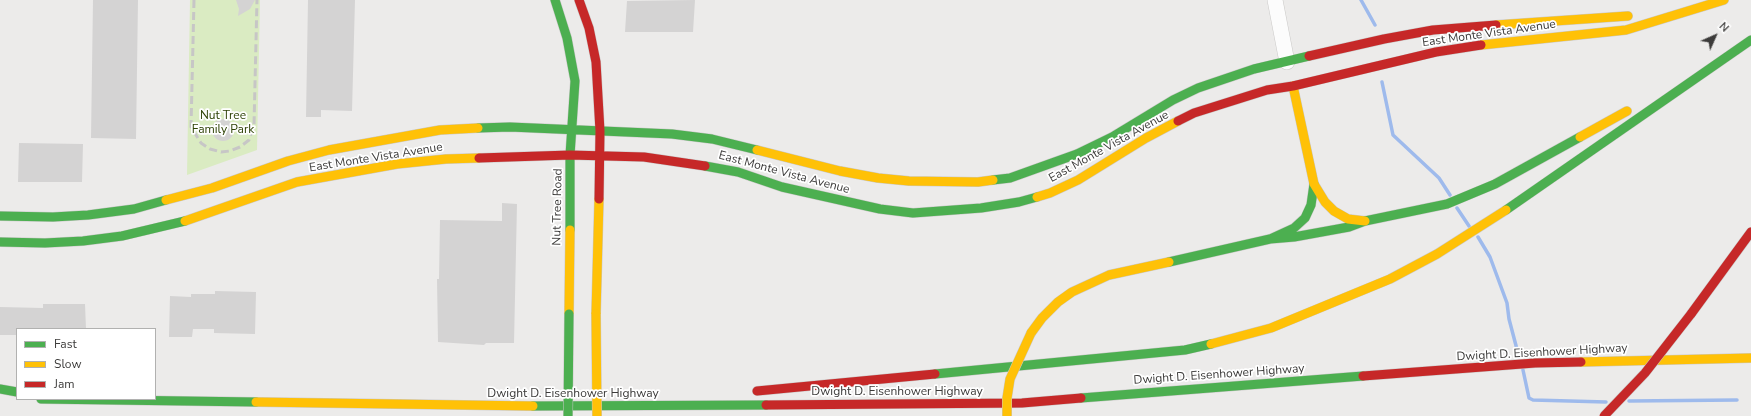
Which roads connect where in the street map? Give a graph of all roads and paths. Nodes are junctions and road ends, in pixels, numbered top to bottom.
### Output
1 (555, 0) edge
2 (579, 0) edge
3 (1275, 0) edge
4 (1724, 0) edge
5 (1706, 6) junction
6 (1751, 40) edge
7 (1723, 59) junction
8 (1287, 62) junction
9 (1293, 86) junction
10 (1648, 100) dead end
11 (1635, 107) dead end
12 (572, 130) junction
13 (600, 131) junction
14 (570, 155) junction
15 (600, 155) junction
16 (1314, 184) junction
17 (0, 216) edge
18 (1365, 221) junction
19 (1751, 232) edge
20 (1270, 240) junction
21 (0, 242) edge
22 (1751, 358) edge
23 (0, 389) edge
24 (16, 392) edge
25 (748, 392) dead end
26 (701, 396) dead end
27 (0, 398) edge
28 (16, 399) edge
29 (128, 400) edge
30 (559, 406) junction
31 (568, 416) edge
32 (596, 416) edge
33 (1006, 416) edge
34 (1604, 416) edge

1 - 12 main road, Nut Tree Road
2 - 13 main road
3 - 8 street
4 - 5 main road, East Monte Vista Avenue
5 - 8 main road, East Monte Vista Avenue
5 - 9 main road, East Monte Vista Avenue
6 - 7 main road
7 - 10 main road
7 - 25 main road
8 - 9 main road
8 - 13 main road, East Monte Vista Avenue
9 - 15 main road, East Monte Vista Avenue
9 - 16 main road
11 - 18 main road
12 - 13 main road, East Monte Vista Avenue
12 - 14 main road, Nut Tree Road
12 - 17 main road, East Monte Vista Avenue
13 - 15 main road
14 - 15 main road, East Monte Vista Avenue
14 - 21 main road, East Monte Vista Avenue
14 - 31 main road, Nut Tree Road, bridge
15 - 32 main road, bridge
16 - 18 main road
16 - 20 main road
18 - 20 main road
19 - 34 main road, bridge
20 - 33 main road, bridge
22 - 30 main road, Dwight D. Eisenhower Highway
23 - 24 main road
26 - 30 main road
27 - 28 main road
29 - 30 main road, Dwight D. Eisenhower Highway

